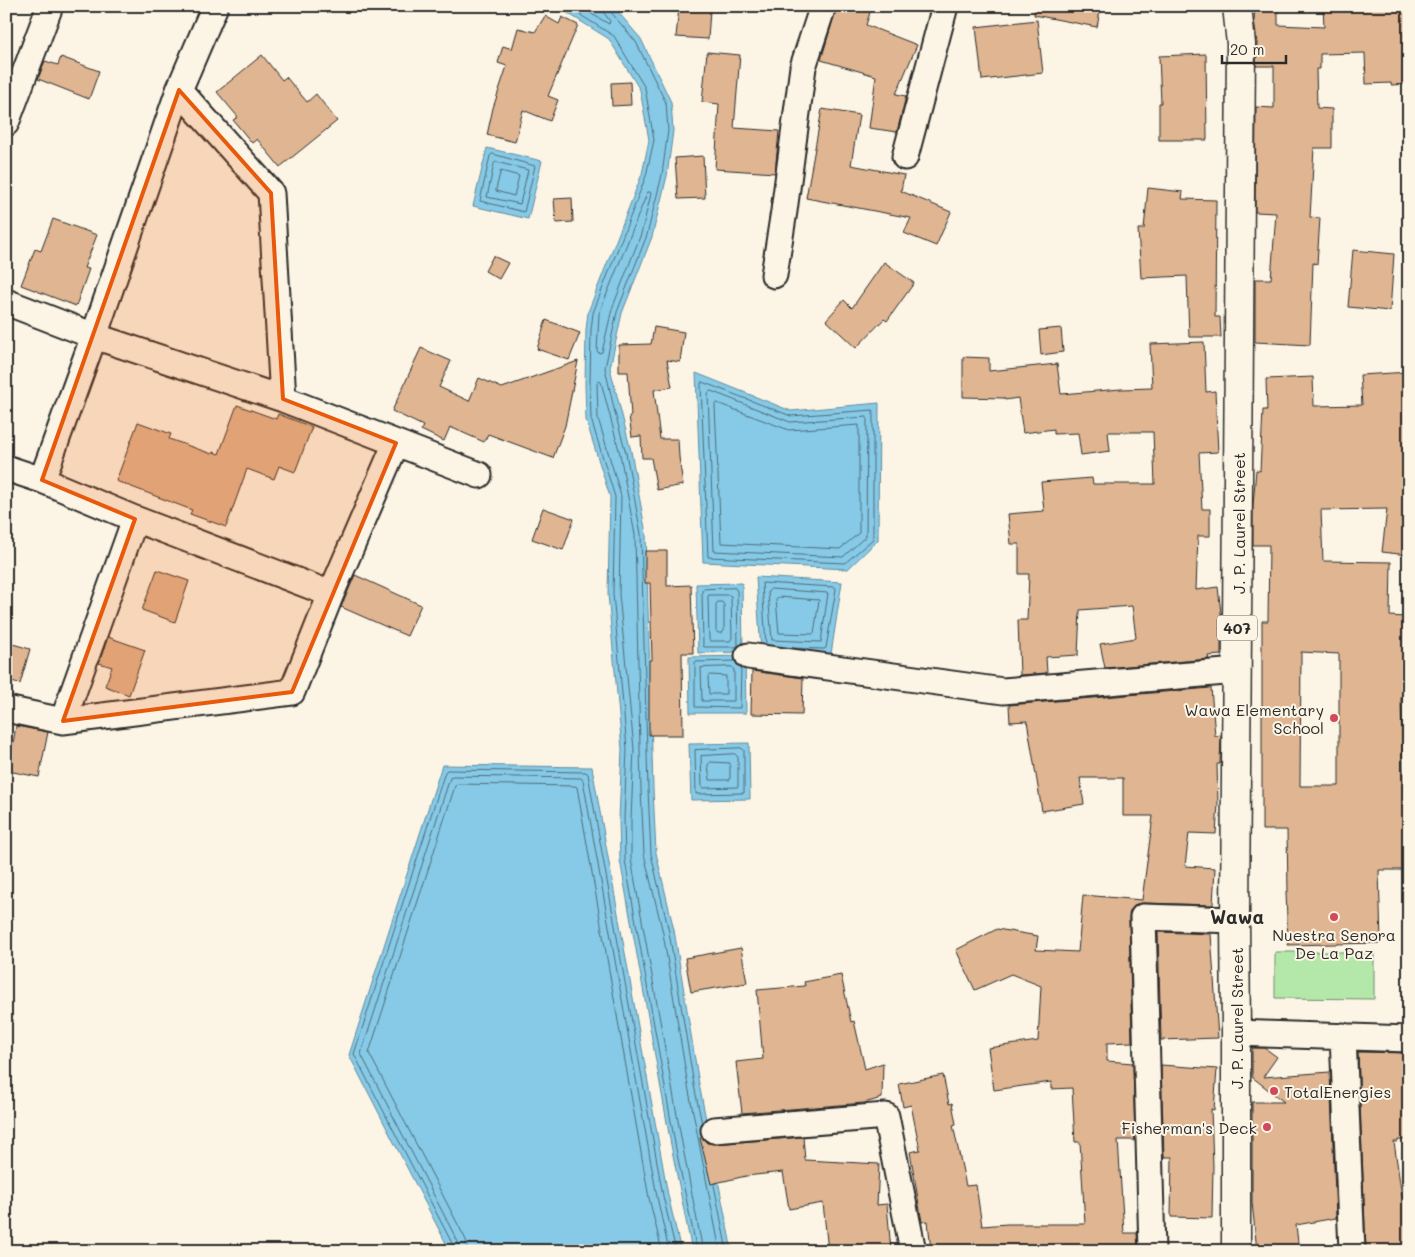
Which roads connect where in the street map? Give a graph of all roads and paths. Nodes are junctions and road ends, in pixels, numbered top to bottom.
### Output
1 (50, 6) edge
2 (215, 6) edge
3 (823, 6) edge
4 (945, 6) edge
5 (1237, 6) edge
6 (179, 90) junction
7 (6, 123) edge
8 (905, 158) dead end
9 (774, 275) dead end
10 (6, 302) edge
11 (94, 336) junction
12 (283, 399) junction
13 (396, 442) junction
14 (6, 468) edge
15 (479, 475) dead end
16 (42, 480) junction
17 (135, 519) junction
18 (331, 594) junction
19 (748, 656) dead end
20 (1237, 671) junction
21 (6, 709) edge
22 (63, 722) junction
23 (1235, 920) junction
24 (1236, 1033) junction
25 (1344, 1036) junction
26 (1409, 1039) edge
27 (714, 1130) dead end
28 (913, 1251) edge
29 (1152, 1251) edge
30 (1236, 1251) edge
31 (1352, 1251) edge

1 - 7 street
2 - 6 street
3 - 9 street
4 - 8 street
5 - 20 main road, J. P. Laurel Street / 407
6 - 11 street
6 - 12 street
10 - 11 street
11 - 12 street
11 - 16 street
12 - 13 street
13 - 15 street
13 - 18 street
14 - 16 street
16 - 17 street
17 - 18 street
17 - 22 street
18 - 22 street
19 - 20 street
20 - 23 main road, J. P. Laurel Street / 407
21 - 22 street
23 - 24 main road, J. P. Laurel Street / 407
23 - 29 street
24 - 25 street
24 - 30 main road, J. P. Laurel Street / 407
25 - 26 street
25 - 31 street
27 - 28 street

